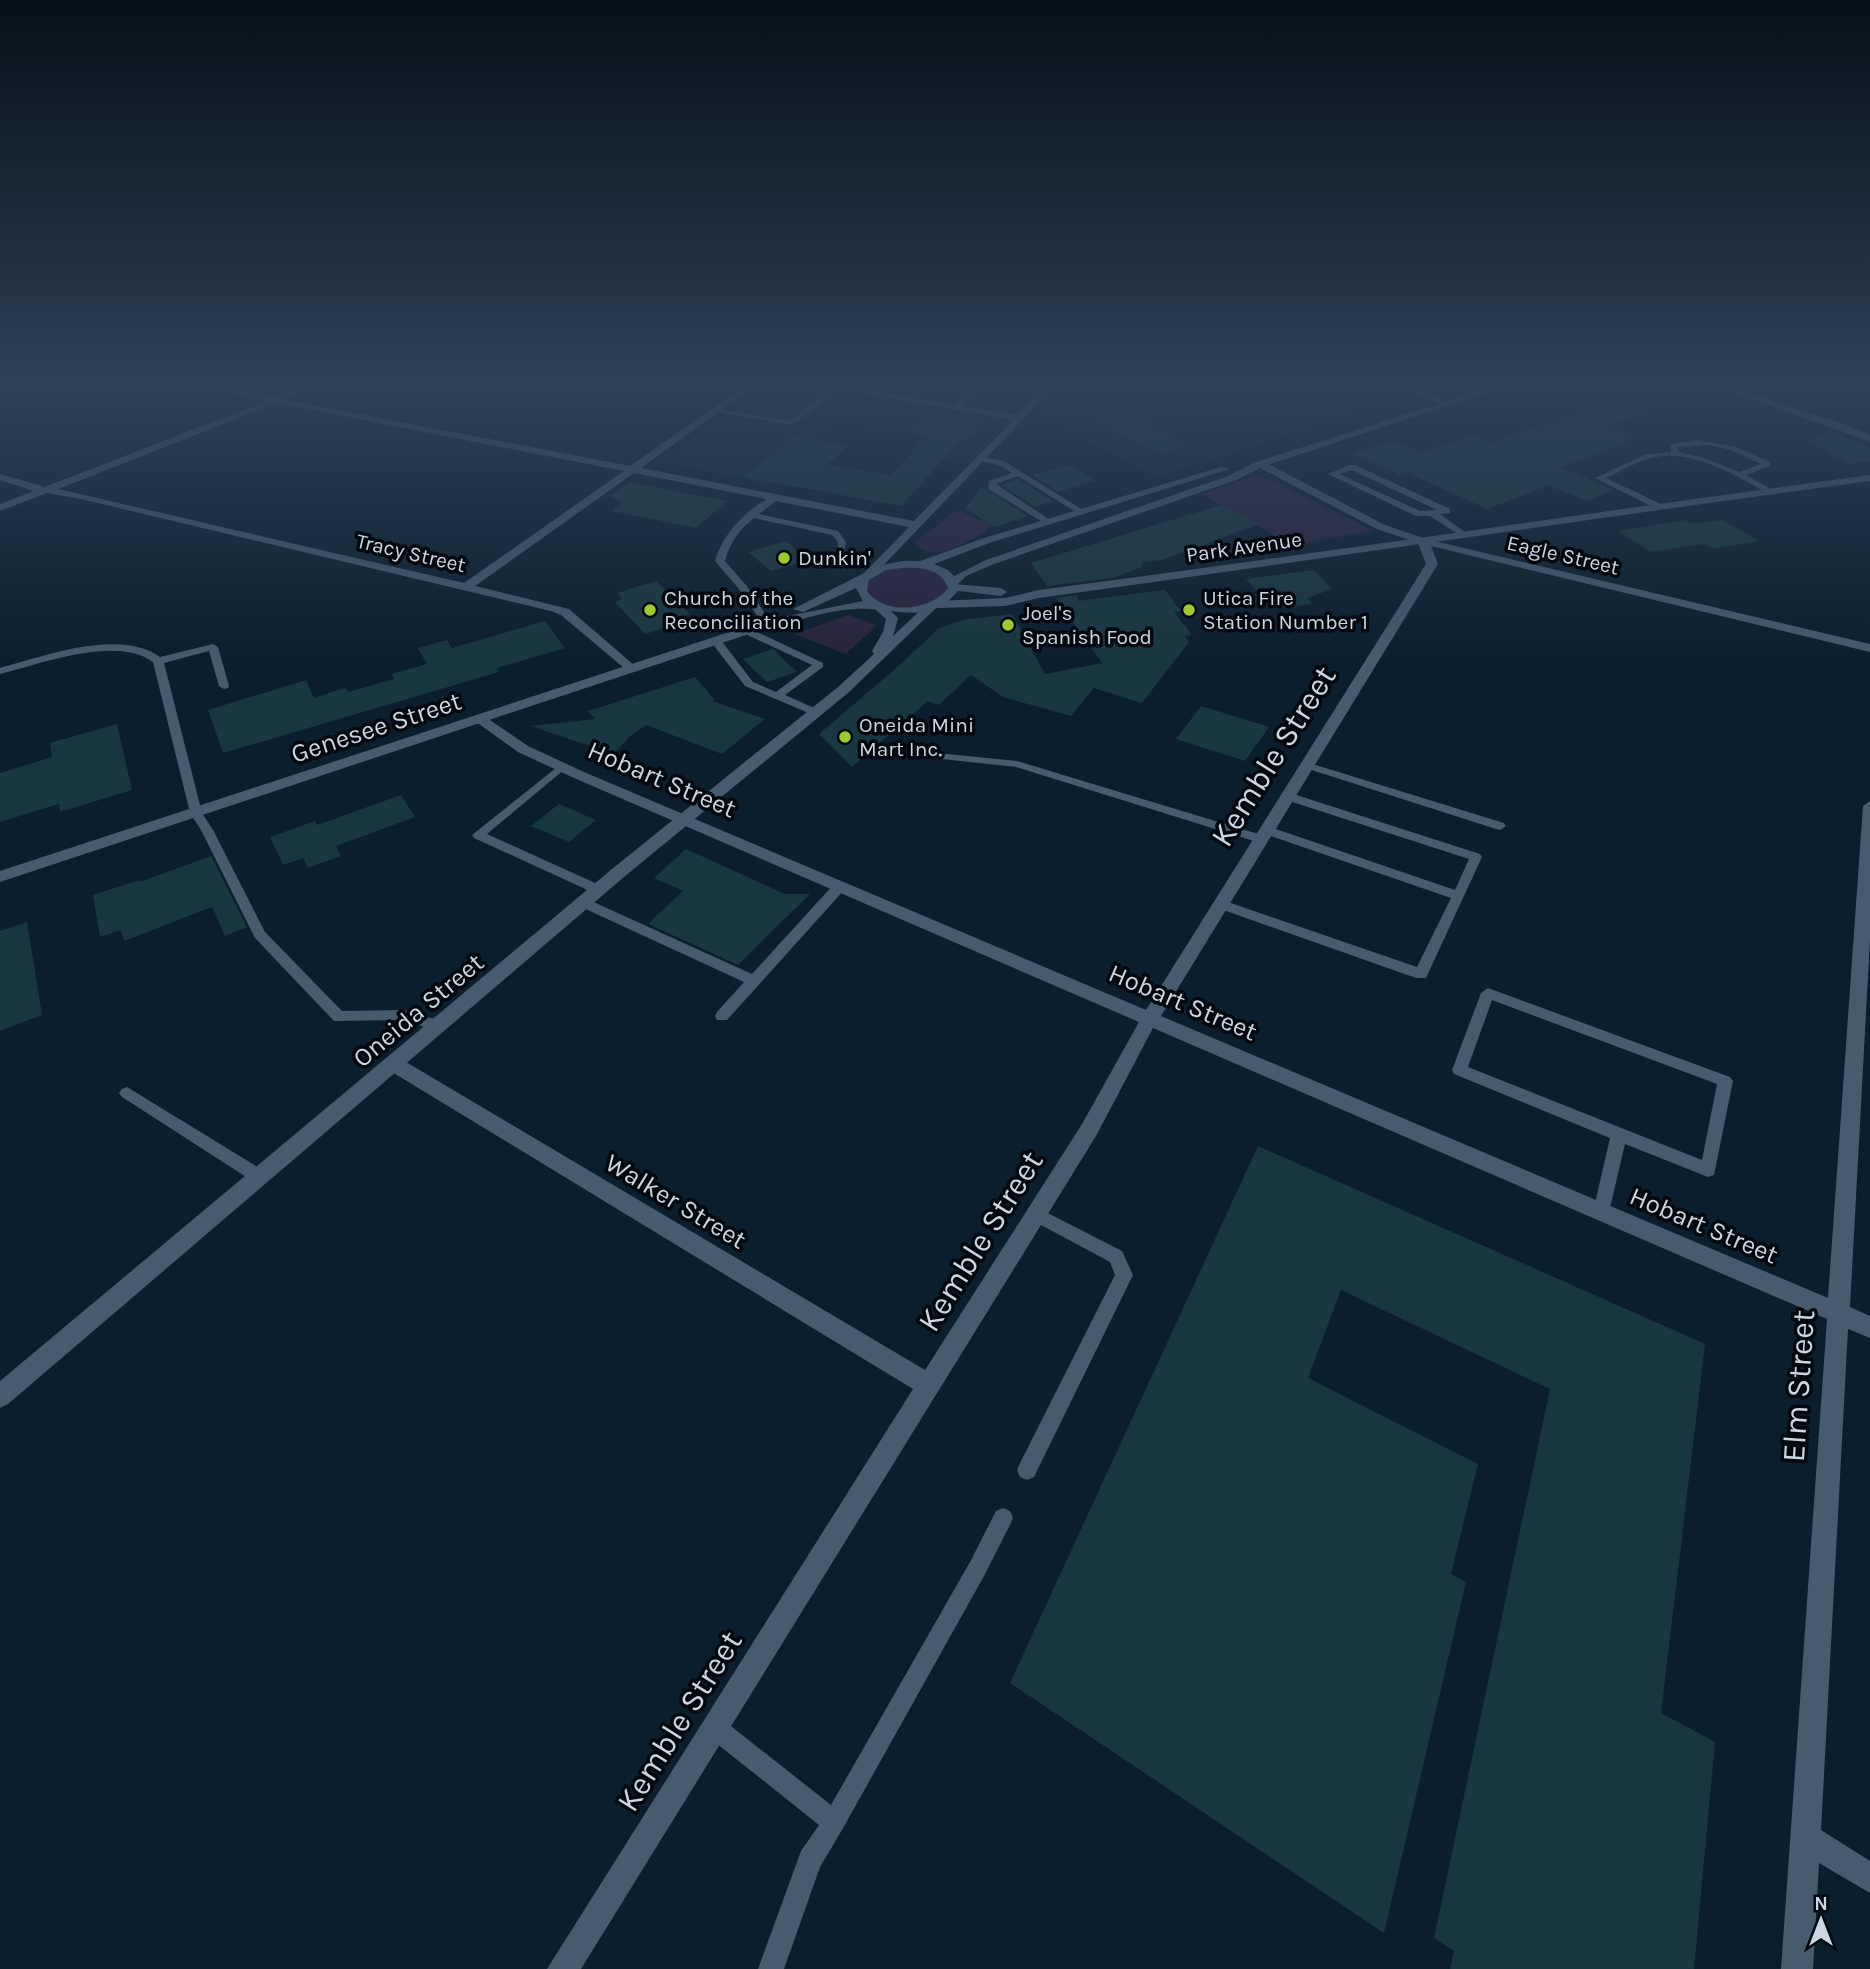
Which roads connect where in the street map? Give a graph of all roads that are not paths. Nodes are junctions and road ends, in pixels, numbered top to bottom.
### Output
1 (3, 478) edge
2 (76, 478) edge
3 (620, 478) edge
4 (673, 478) edge
5 (963, 478) edge
6 (1003, 478) edge
7 (1027, 478) edge
8 (1192, 478) edge
9 (1232, 478) edge
10 (1287, 478) edge
11 (1340, 478) edge
12 (1376, 478) edge
13 (1599, 478) edge
14 (1745, 478) edge
15 (1870, 478) edge
16 (45, 490) junction
17 (1772, 492) junction
18 (776, 497) junction
19 (1660, 507) junction
20 (0, 508) edge
21 (1082, 512) junction
22 (1432, 513) junction
23 (752, 515) junction
24 (1049, 522) junction
25 (917, 525) junction
26 (1465, 535) junction
27 (1423, 541) junction
28 (898, 544) junction
29 (841, 551) dead end
30 (917, 564) junction
31 (867, 576) junction
32 (468, 585) junction
33 (953, 585) junction
34 (1040, 594) junction
35 (877, 606) junction
36 (934, 606) junction
37 (767, 624) junction
38 (747, 631) junction
39 (716, 641) junction
40 (1870, 648) edge
41 (158, 661) junction
42 (870, 665) junction
43 (630, 669) junction
44 (0, 671) edge
45 (223, 686) dead end
46 (777, 696) junction
47 (815, 712) junction
48 (479, 719) junction
49 (927, 755) dead end
50 (1306, 765) junction
51 (561, 766) junction
52 (1287, 796) junction
53 (1870, 806) edge
54 (196, 813) junction
55 (684, 819) junction
56 (1500, 826) dead end
57 (1263, 834) junction
58 (0, 877) edge
59 (840, 886) junction
60 (599, 890) junction
61 (1459, 896) junction
62 (584, 903) junction
63 (1220, 904) junction
64 (754, 981) junction
65 (1864, 1003) edge
66 (722, 1016) dead end
67 (1150, 1018) junction
68 (440, 1026) junction
69 (394, 1065) junction
70 (127, 1093) dead end
71 (1619, 1135) junction
72 (260, 1177) junction
73 (1601, 1212) junction
74 (1036, 1214) junction
75 (1838, 1313) junction
76 (1870, 1327) edge
77 (928, 1385) junction
78 (0, 1396) edge
79 (1027, 1470) dead end
80 (1003, 1518) dead end
81 (714, 1727) junction
82 (834, 1822) junction
83 (1805, 1838) junction
84 (1870, 1878) edge
85 (563, 1969) edge
86 (771, 1969) edge
87 (1797, 1969) edge

1 - 16 street, Tracy Street
2 - 16 street
3 - 32 street
4 - 18 street
5 - 25 street
6 - 24 lane
7 - 21 lane
8 - 21 street
9 - 33 street
10 - 27 street, Eagle Street
11 - 22 lane
12 - 22 lane
13 - 19 lane
14 - 17 lane
15 - 17 street, Park Avenue
16 - 20 street
16 - 32 street, Tracy Street
17 - 19 street, Park Avenue
18 - 23 lane
18 - 25 street
19 - 26 street, Park Avenue
21 - 24 street
22 - 26 lane
23 - 29 lane
23 - 37 lane
24 - 30 street
25 - 28 street
26 - 27 street, Park Avenue
27 - 34 street, Park Avenue
27 - 40 street, Eagle Street
27 - 50 street, Kemble Street
28 - 30 street
28 - 31 street
30 - 31 street
30 - 33 street
31 - 35 street
31 - 37 street, Genesee Street
32 - 43 street, Tracy Street
33 - 34 street, Park Avenue
33 - 36 street, Oneida Street
34 - 36 street, Park Avenue
35 - 36 street, Park Avenue
35 - 37 street, Genesee Street
35 - 42 street, Oneida Street
36 - 42 street, Oneida Street
37 - 38 street, Genesee Street
38 - 39 street, Genesee Street
38 - 46 lane
39 - 43 street, Genesee Street
39 - 46 lane
41 - 44 lane
41 - 45 lane
41 - 54 lane
42 - 47 street, Oneida Street
43 - 48 street, Genesee Street
46 - 47 lane
47 - 55 street, Oneida Street
48 - 51 street, Hobart Street
48 - 54 street, Genesee Street
49 - 57 lane
50 - 52 street, Kemble Street
50 - 56 lane
51 - 55 street, Hobart Street
51 - 60 lane
52 - 57 street, Kemble Street
52 - 61 lane
53 - 65 street, Elm Street
54 - 58 street, Genesee Street
54 - 68 lane
55 - 59 street, Hobart Street
55 - 60 street, Oneida Street
57 - 61 lane
57 - 63 street, Kemble Street
59 - 64 lane
59 - 67 street, Hobart Street
60 - 62 street, Oneida Street
61 - 63 lane
62 - 64 lane
62 - 68 street, Oneida Street
63 - 67 street, Kemble Street
64 - 66 lane
65 - 75 street, Elm Street
67 - 73 street, Hobart Street
67 - 74 street, Kemble Street
68 - 69 street, Oneida Street
69 - 72 street, Oneida Street
69 - 77 street, Walker Street
70 - 72 lane
71 - 71 lane
71 - 73 lane
72 - 78 street, Oneida Street
73 - 75 street, Hobart Street
74 - 77 street, Kemble Street
74 - 79 lane
75 - 76 street, Hobart Street
75 - 83 street, Elm Street
77 - 81 street, Kemble Street
80 - 82 lane
81 - 82 lane
81 - 85 street, Kemble Street
82 - 86 lane
83 - 84 street
83 - 87 street, Elm Street

